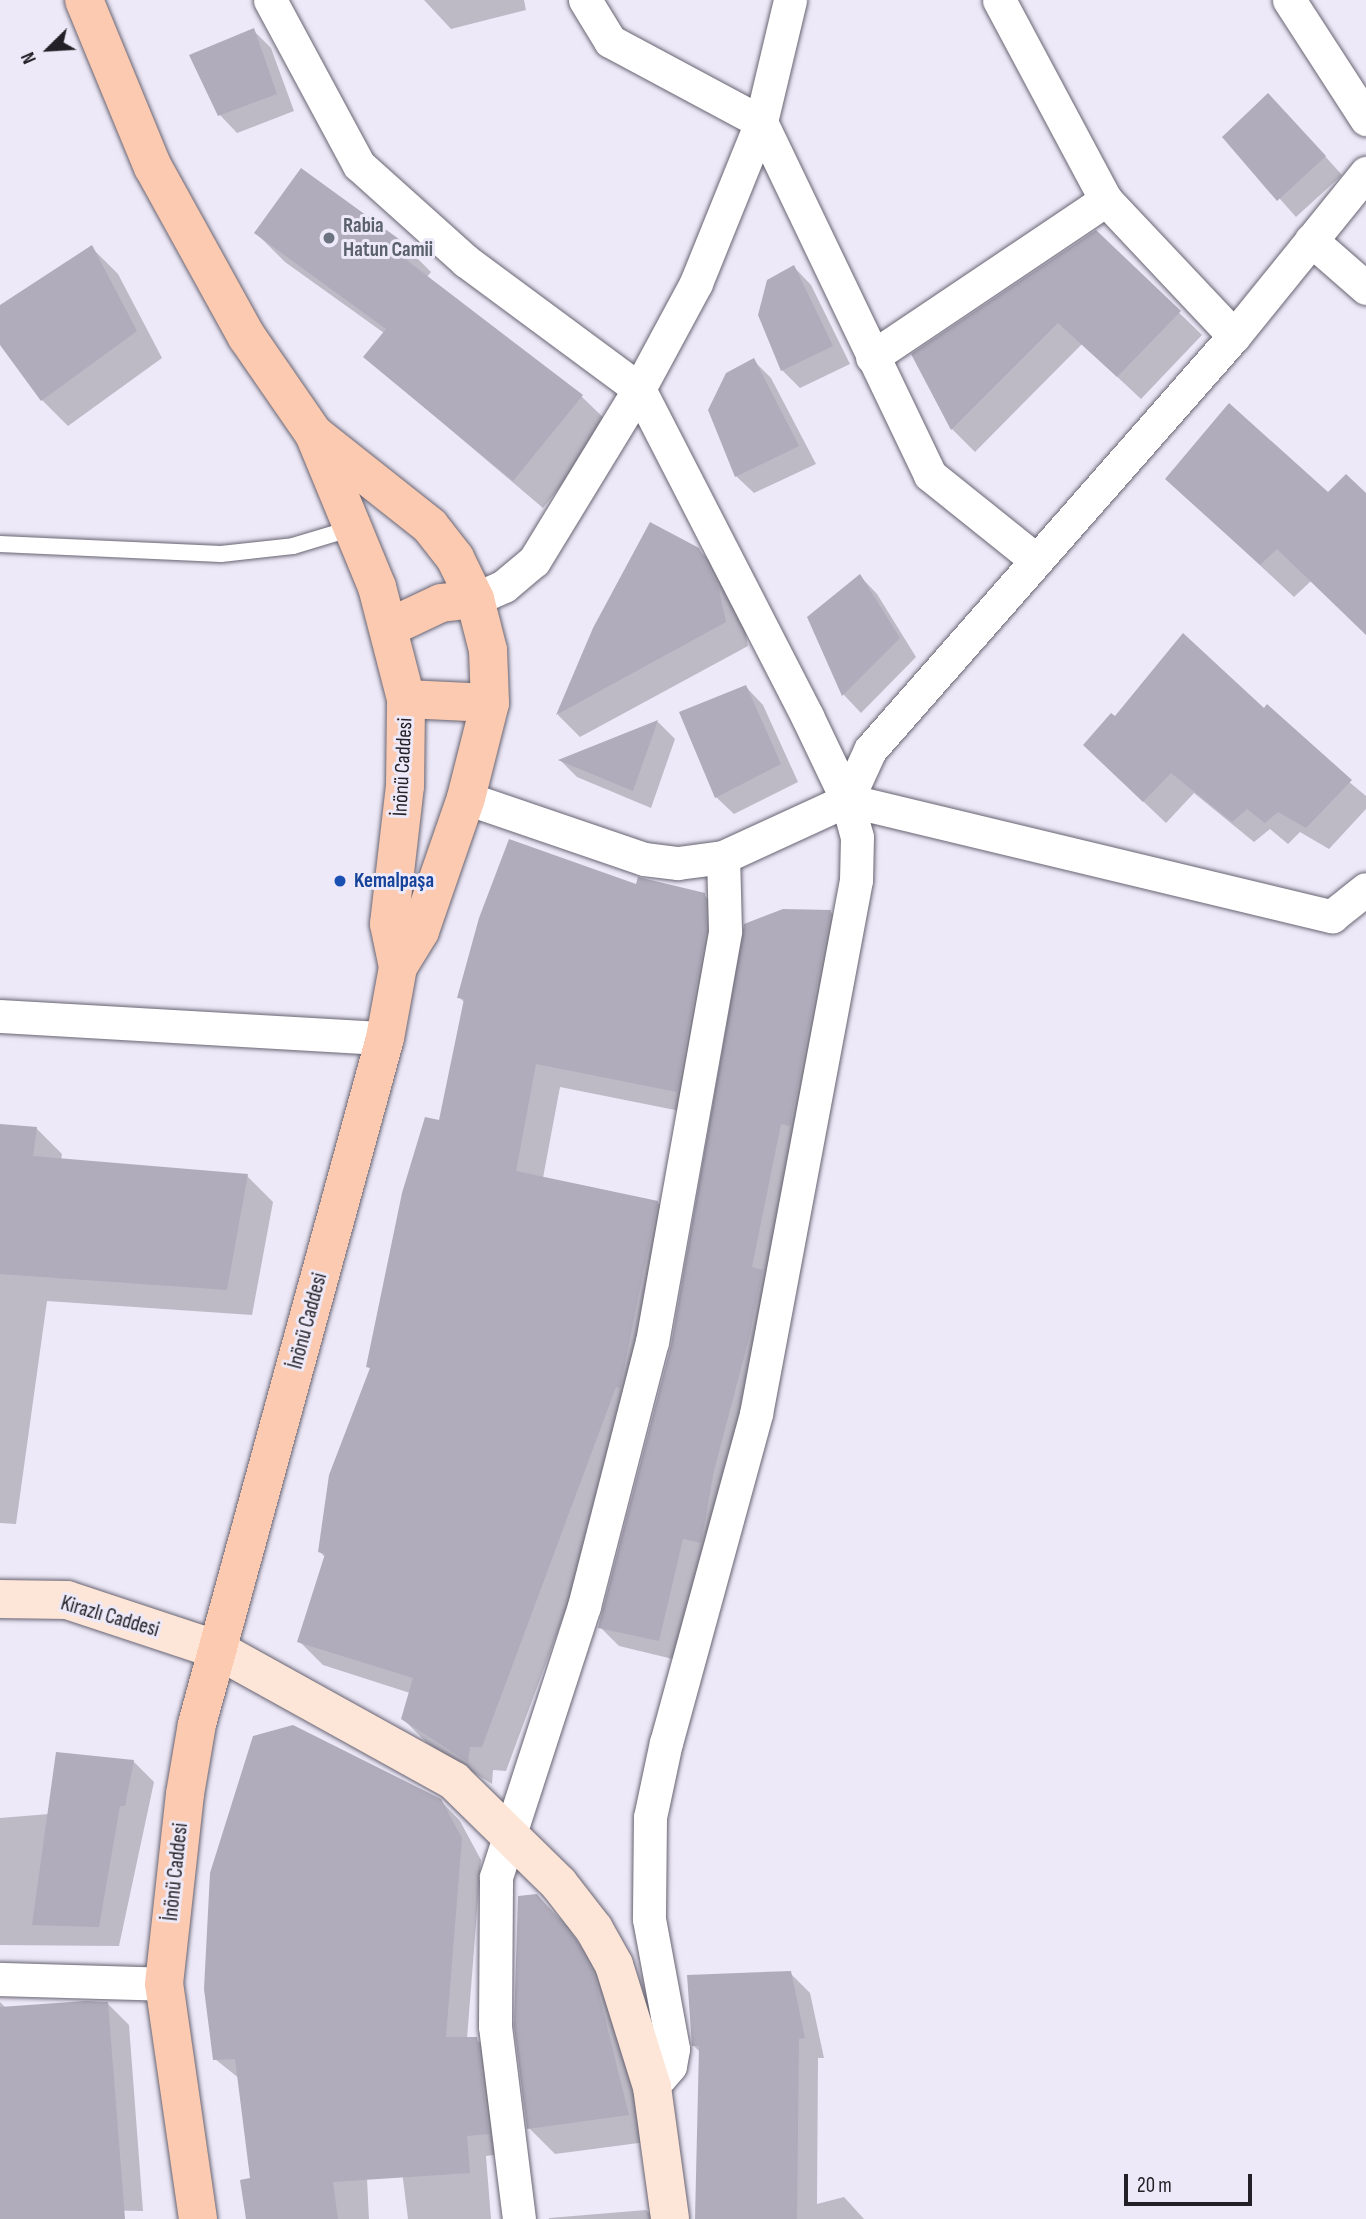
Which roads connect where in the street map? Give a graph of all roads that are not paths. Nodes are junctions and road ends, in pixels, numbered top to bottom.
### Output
1 (84, 0) edge
2 (271, 0) edge
3 (585, 0) edge
4 (790, 0) edge
5 (999, 0) edge
6 (1289, 0) edge
7 (1366, 119) edge
8 (761, 122) junction
9 (1366, 173) edge
10 (1106, 200) junction
11 (1311, 240) junction
12 (1366, 288) edge
13 (1234, 336) junction
14 (872, 357) junction
15 (639, 389) junction
16 (314, 434) junction
17 (353, 528) junction
18 (0, 544) edge
19 (1035, 559) junction
20 (475, 599) junction
21 (390, 627) junction
22 (405, 699) junction
23 (491, 703) junction
24 (466, 798) junction
25 (847, 800) junction
26 (723, 857) junction
27 (1366, 888) edge
28 (398, 967) junction
29 (0, 1016) edge
30 (385, 1038) junction
31 (0, 1599) edge
32 (218, 1650) junction
33 (508, 1835) junction
34 (0, 1979) edge
35 (164, 1984) junction
36 (652, 2087) junction
37 (198, 2219) edge
38 (519, 2219) edge
39 (670, 2219) edge

1 - 16 main road
2 - 15 street
3 - 8 street
4 - 8 street
5 - 10 street
6 - 7 street
8 - 14 street
8 - 15 street
9 - 11 street
10 - 13 street
10 - 14 street
11 - 12 street
11 - 13 street
13 - 19 street
14 - 19 street
15 - 20 street
15 - 25 street
16 - 17 main road, İnönü Caddesi
16 - 20 main road
17 - 18 lane
17 - 21 main road, İnönü Caddesi
19 - 25 street
20 - 21 main road
20 - 23 main road
21 - 22 main road, İnönü Caddesi
22 - 23 main road
22 - 28 main road, İnönü Caddesi
23 - 24 main road
24 - 26 street
24 - 28 main road
25 - 26 street
25 - 27 street
25 - 36 street
26 - 33 street
28 - 30 main road, İnönü Caddesi
29 - 30 street
30 - 32 main road, İnönü Caddesi
31 - 32 street, Kirazlı Caddesi
32 - 33 street, Kirazlı Caddesi
32 - 35 main road, İnönü Caddesi
33 - 36 street, Kirazlı Caddesi
33 - 38 street
34 - 35 street
35 - 37 main road, İnönü Caddesi
36 - 39 street, Kirazlı Caddesi

